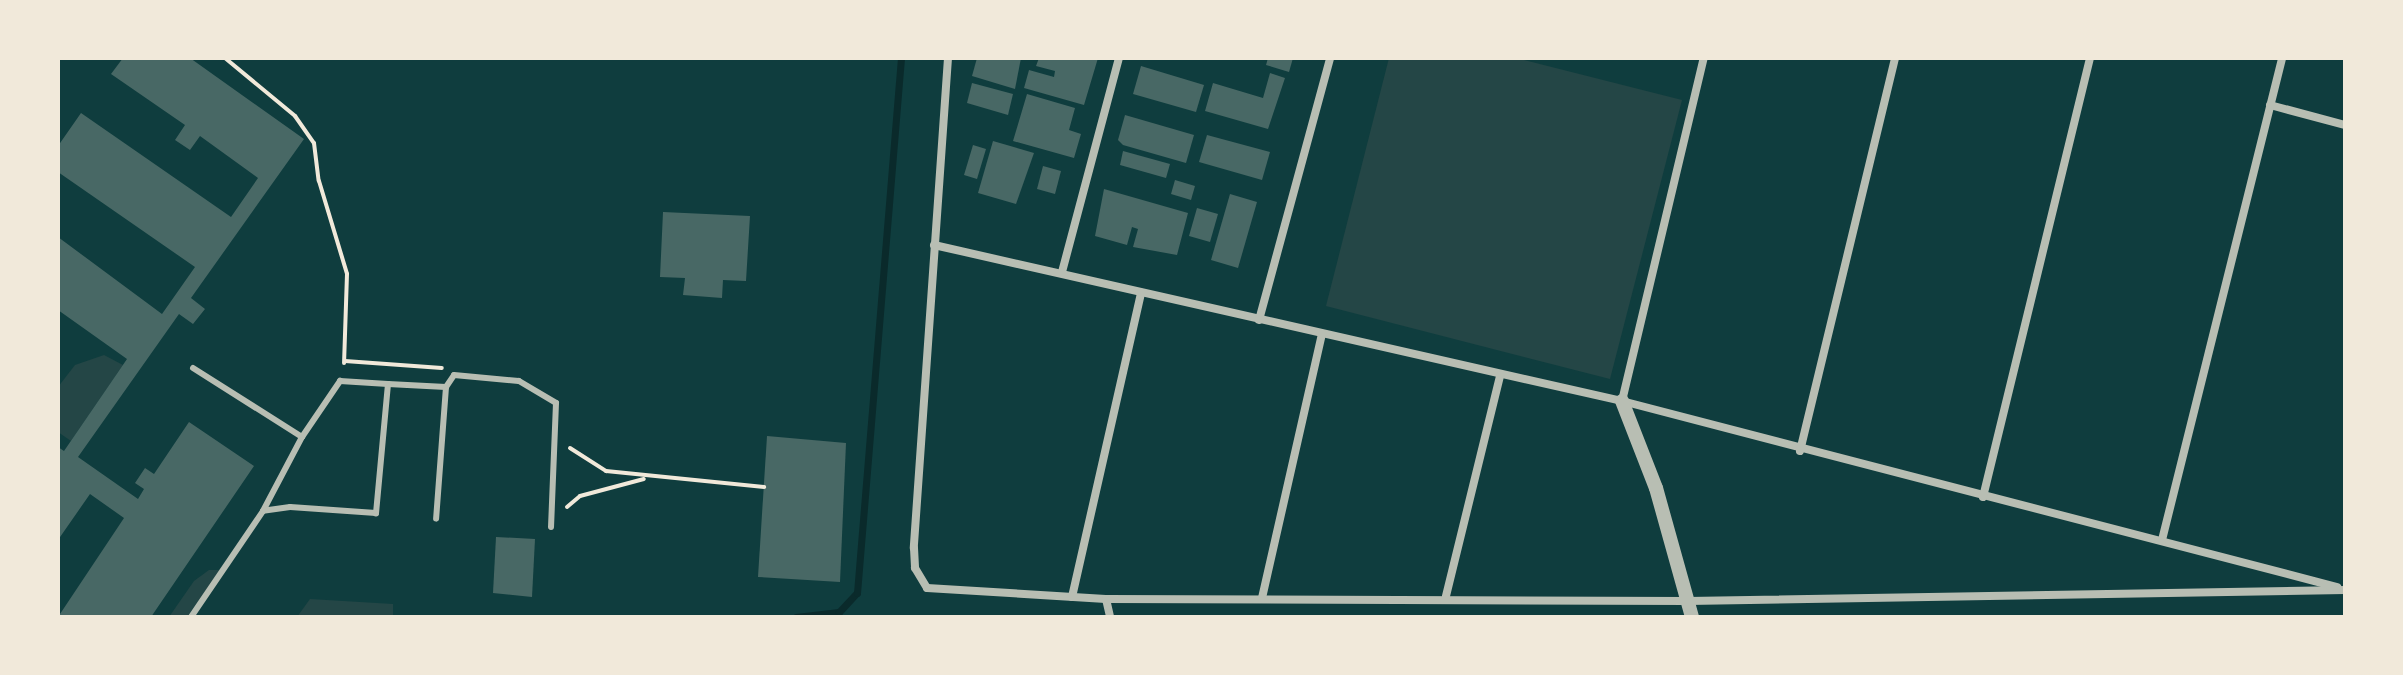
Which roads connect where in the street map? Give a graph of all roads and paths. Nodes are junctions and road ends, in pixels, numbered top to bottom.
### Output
1 (225, 58) edge
2 (948, 58) edge
3 (1119, 58) edge
4 (1330, 58) edge
5 (1704, 58) edge
6 (1895, 58) edge
7 (2090, 58) edge
8 (2282, 58) edge
9 (2270, 105) junction
10 (2345, 125) edge
11 (934, 245) junction
12 (1062, 272) junction
13 (1141, 293) junction
14 (1259, 320) junction
15 (1322, 334) junction
16 (345, 361) junction
17 (193, 368) dead end
18 (445, 369) dead end
19 (1500, 376) junction
20 (340, 381) junction
21 (388, 384) junction
22 (446, 387) junction
23 (1622, 401) junction
24 (302, 437) junction
25 (559, 440) dead end
26 (1800, 451) junction
27 (650, 478) junction
28 (764, 487) dead end
29 (1983, 497) junction
30 (263, 511) junction
31 (436, 519) dead end
32 (551, 527) joint
33 (2162, 540) junction
34 (2345, 590) edge
35 (1446, 596) junction
36 (1072, 597) junction
37 (1262, 598) junction
38 (1106, 599) junction
39 (1688, 601) junction
40 (191, 617) edge
41 (1110, 617) edge
42 (1692, 617) edge

1 - 16 path
2 - 11 street
3 - 12 street
4 - 14 street
5 - 23 street
6 - 26 street
7 - 29 street
8 - 9 street
9 - 10 street
9 - 33 street
11 - 12 street
11 - 36 street
12 - 13 street
13 - 14 street
13 - 36 street
14 - 15 street
15 - 19 street
15 - 37 street
16 - 18 path
16 - 20 path
17 - 24 lane
19 - 23 street
19 - 35 street
20 - 21 lane
20 - 24 lane
21 - 22 lane
21 - 30 lane
22 - 31 lane
22 - 32 lane
23 - 26 street
23 - 39 street
24 - 30 lane
25 - 27 path
26 - 29 street
27 - 28 path
27 - 32 path
29 - 33 street
30 - 40 lane
33 - 34 street
34 - 39 street
35 - 37 street
35 - 39 street
36 - 38 street
37 - 38 street
38 - 41 street
39 - 42 street

